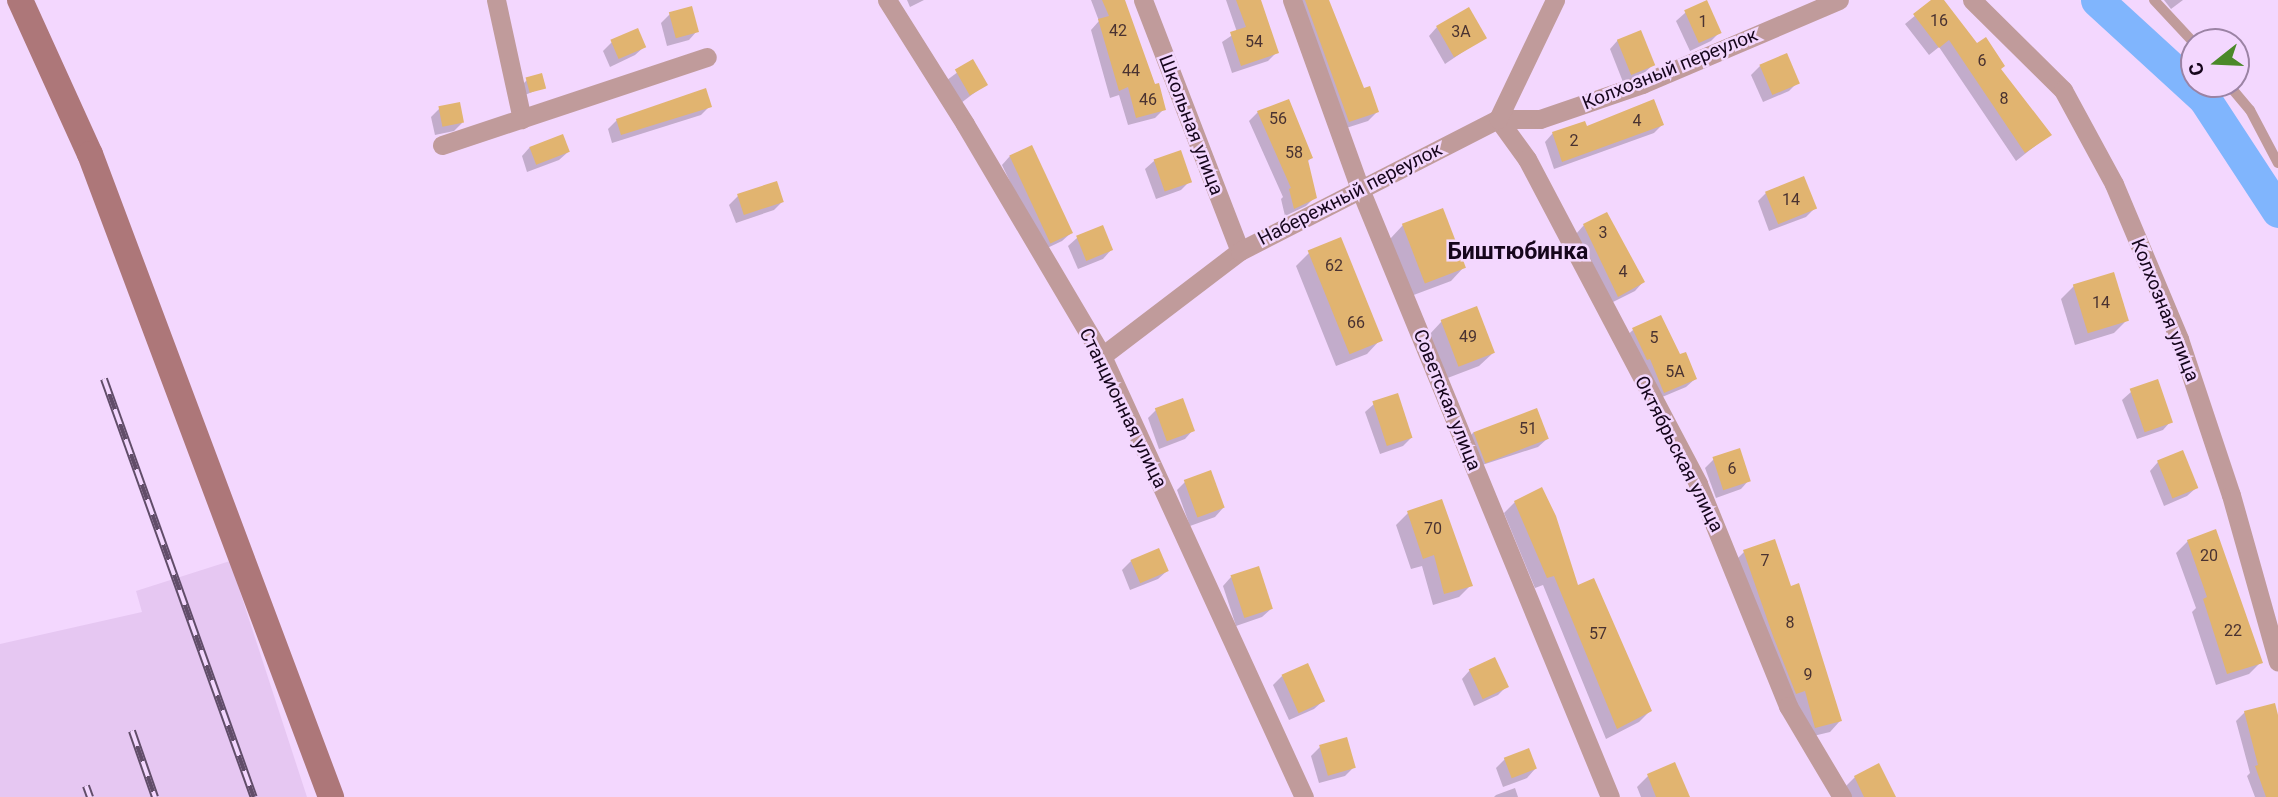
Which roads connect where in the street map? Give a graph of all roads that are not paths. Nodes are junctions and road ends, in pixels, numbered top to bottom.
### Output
1 (20, 0) edge
2 (496, 0) edge
3 (887, 0) edge
4 (1143, 0) edge
5 (1292, 0) edge
6 (1555, 0) edge
7 (1839, 0) edge
8 (1972, 0) edge
9 (2154, 0) edge
10 (2180, 28) edge
11 (707, 57) dead end
12 (2240, 98) edge
13 (522, 119) junction
14 (1498, 119) junction
15 (442, 145) dead end
16 (2278, 163) edge
17 (1360, 189) junction
18 (1240, 251) junction
19 (1102, 356) junction
20 (2278, 662) edge
21 (331, 797) edge
22 (1304, 797) edge
23 (1610, 797) edge
24 (1842, 797) edge

1 - 21 street
2 - 13 street
3 - 19 street, Станционная улица
4 - 18 street, Школьная улица
5 - 17 street, Советская улица
6 - 14 street
7 - 14 street, Колхозный переулок
8 - 20 street, Колхозная улица
9 - 10 lane
11 - 13 street
12 - 16 lane
13 - 15 street
14 - 17 street, Набережный переулок
14 - 24 street, Октябрьская улица
17 - 18 street, Набережный переулок
17 - 23 street, Советская улица
18 - 19 street, Набережный переулок
19 - 22 street, Станционная улица

